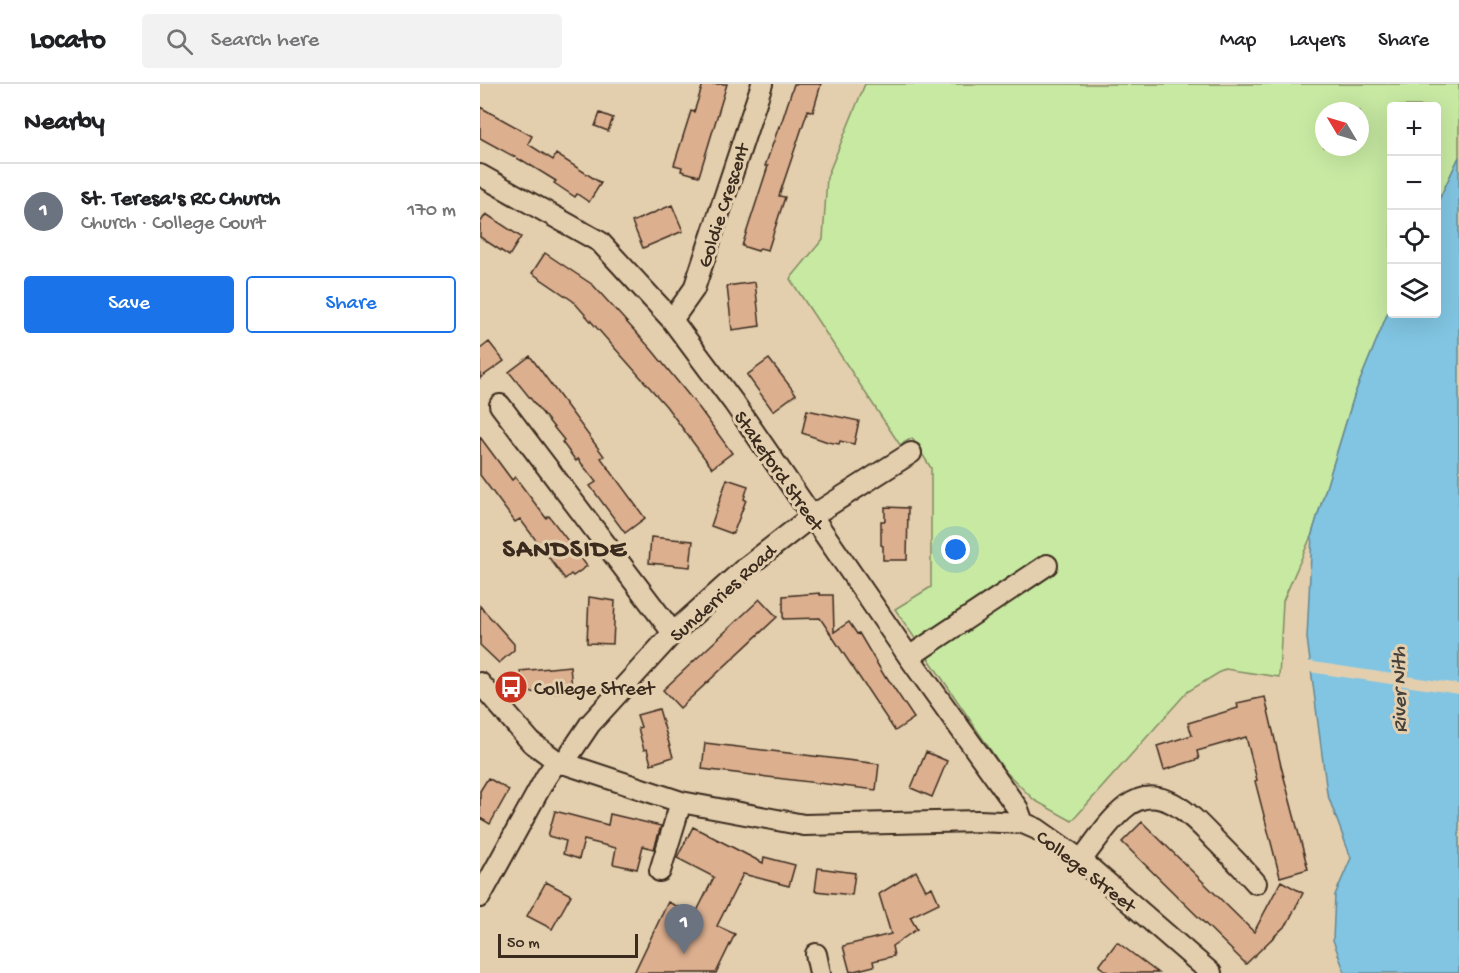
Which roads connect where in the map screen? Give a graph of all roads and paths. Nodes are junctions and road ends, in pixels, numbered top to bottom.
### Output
1 (762, 84) edge
2 (480, 175) edge
3 (672, 320) junction
4 (500, 405) dead end
5 (911, 453) dead end
6 (812, 516) junction
7 (1047, 566) dead end
8 (673, 633) junction
9 (909, 657) junction
10 (480, 683) edge
11 (560, 762) junction
12 (681, 802) junction
13 (1023, 823) junction
14 (1081, 860) junction
15 (660, 871) dead end
16 (1256, 883) dead end
17 (482, 887) edge
18 (816, 954) dead end
19 (820, 973) edge
20 (1211, 973) edge

1 - 3 street, Goldie Crescent
2 - 3 street, Stakeford Street
3 - 6 street, Stakeford Street
4 - 8 street
5 - 6 street, Sunderries Road
6 - 8 street, Sunderries Road
6 - 9 street, Stakeford Street
7 - 9 street
8 - 11 street, Sunderries Road
9 - 13 street, Stakeford Street
10 - 11 street, College Street
11 - 12 street, College Street
11 - 17 street, Sunderries Road
12 - 13 street, College Street
12 - 15 street
13 - 14 street, College Street
14 - 16 street
14 - 20 street, College Street
18 - 19 street

